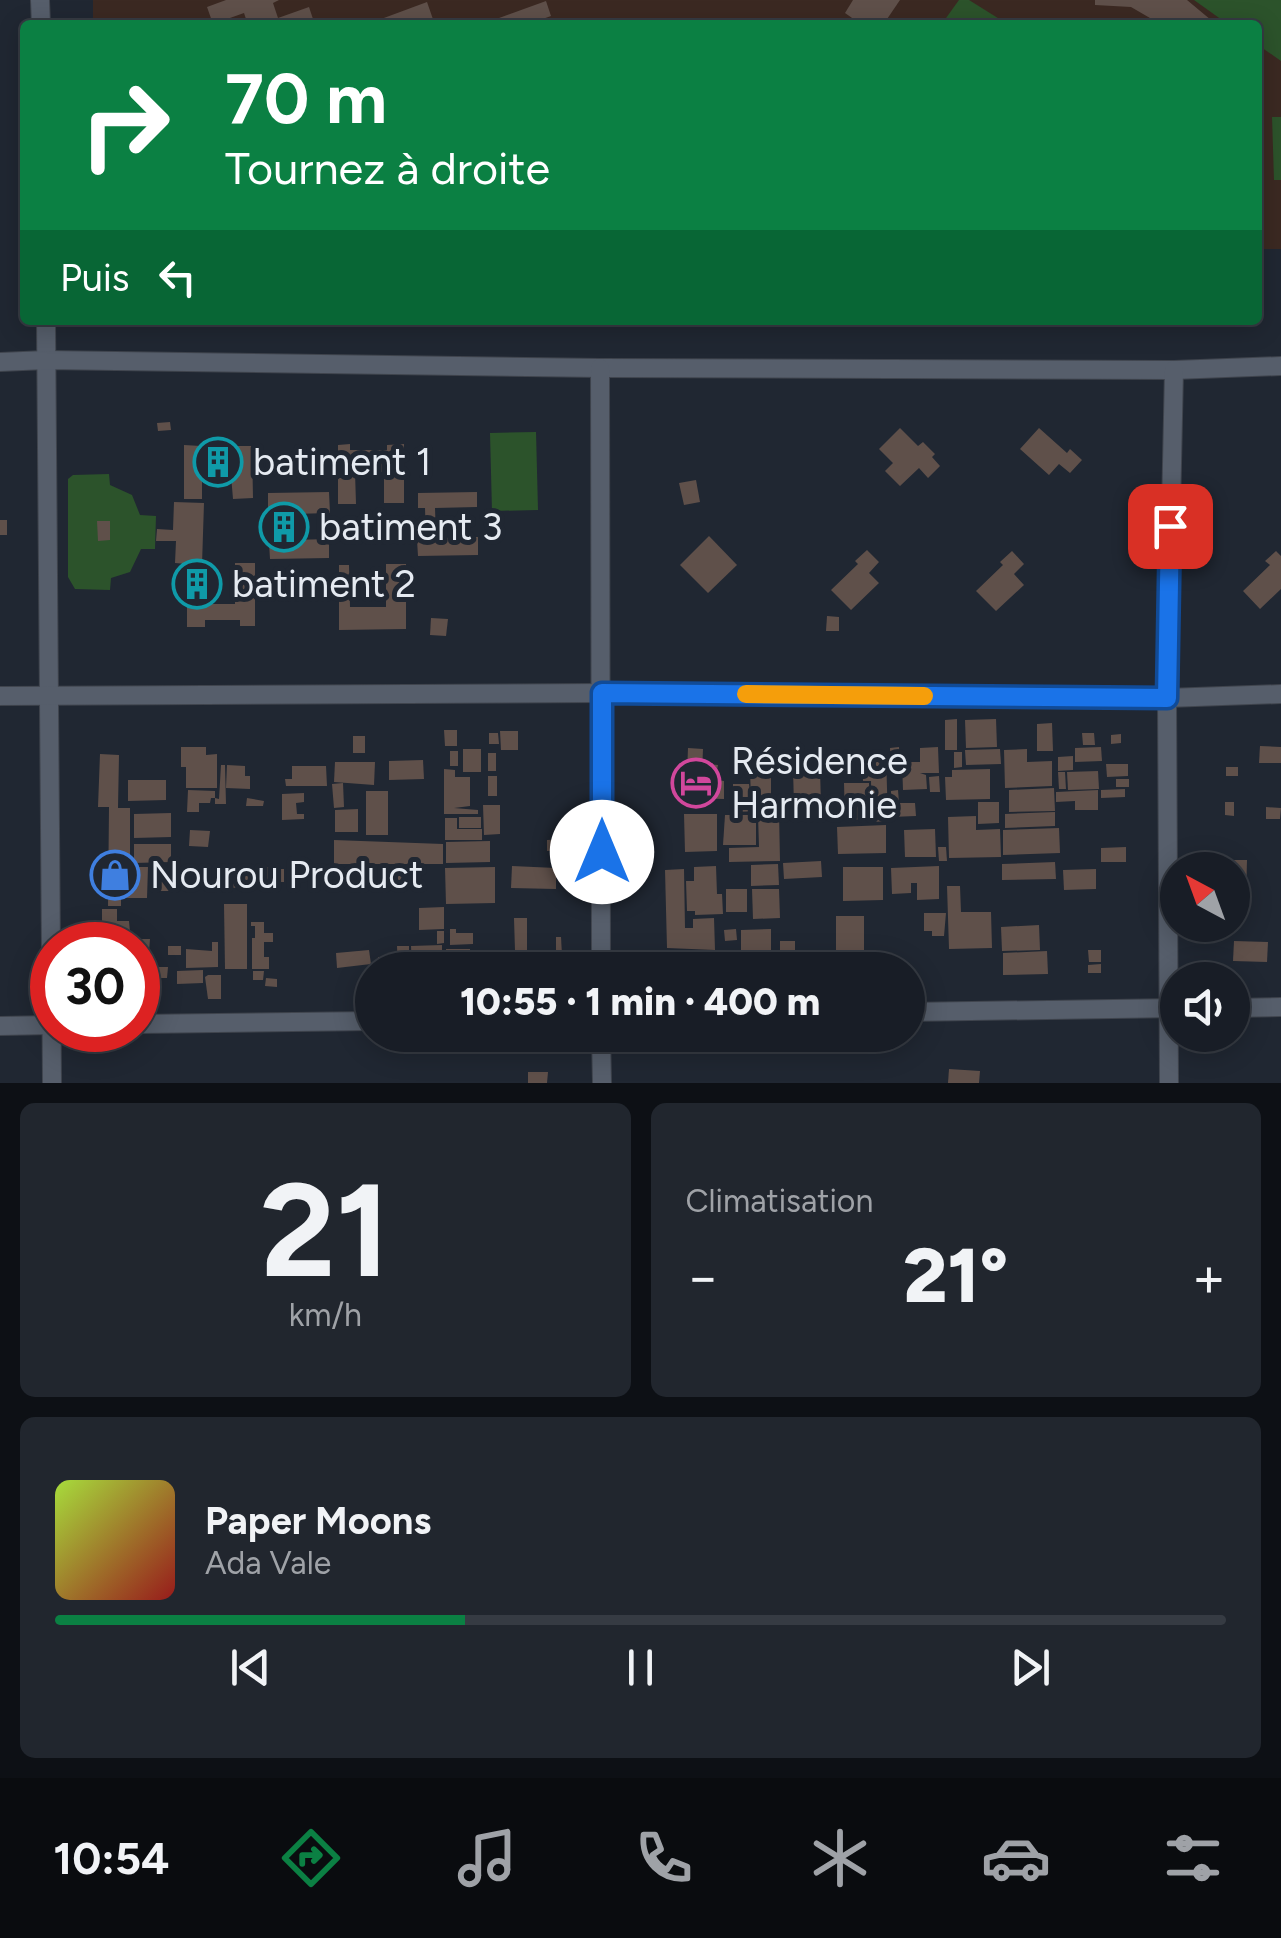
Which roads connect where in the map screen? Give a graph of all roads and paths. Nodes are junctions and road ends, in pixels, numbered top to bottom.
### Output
1 (46, 325) edge
2 (46, 360) junction
3 (0, 362) edge
4 (1281, 366) edge
5 (600, 368) junction
6 (1174, 370) junction
7 (602, 693) junction
8 (1281, 694) edge
9 (0, 696) edge
10 (51, 696) junction
11 (1167, 698) junction
12 (52, 922) edge
13 (601, 952) edge
14 (1172, 962) edge
15 (1281, 1007) edge
16 (1160, 1008) edge
17 (1250, 1008) edge
18 (925, 1012) edge
19 (355, 1020) edge
20 (160, 1024) edge
21 (30, 1025) edge
22 (0, 1026) edge
23 (52, 1052) edge
24 (601, 1052) edge
25 (1171, 1052) edge
26 (52, 1083) edge
27 (602, 1083) edge
28 (1169, 1083) edge

1 - 2 street
2 - 3 street
2 - 5 street
2 - 10 street
4 - 6 street
5 - 6 street
5 - 7 street
6 - 11 street
7 - 10 street
7 - 11 street
7 - 13 street
8 - 11 street
9 - 10 street
10 - 12 street
11 - 14 street
15 - 17 street
16 - 18 street
19 - 20 street
21 - 22 street
23 - 26 street
24 - 27 street
25 - 28 street

